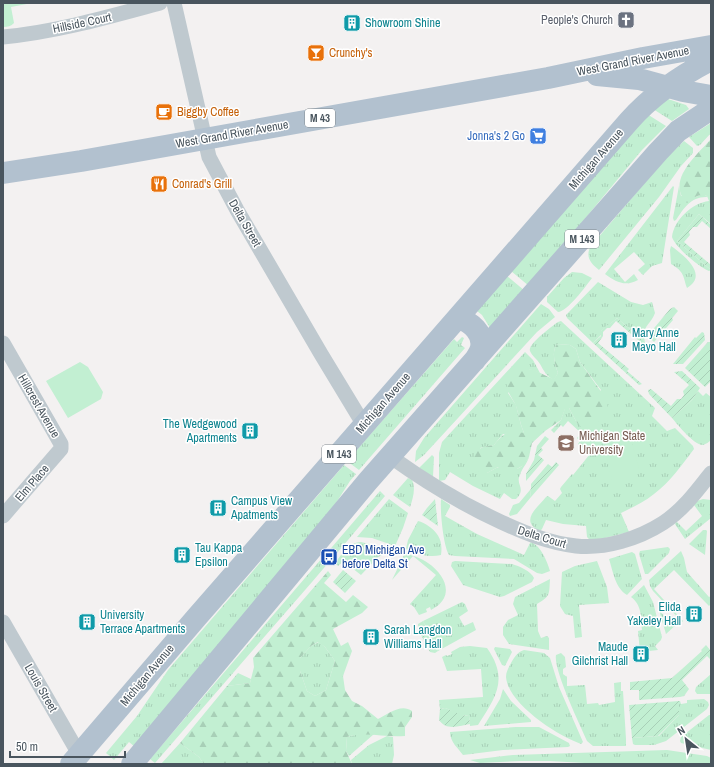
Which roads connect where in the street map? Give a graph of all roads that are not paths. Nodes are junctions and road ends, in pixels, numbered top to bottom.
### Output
1 (160, 3) edge
2 (174, 3) edge
3 (3, 37) edge
4 (711, 46) edge
5 (711, 60) edge
6 (555, 77) junction
7 (667, 87) junction
8 (711, 96) edge
9 (711, 109) edge
10 (204, 139) junction
11 (3, 173) edge
12 (458, 318) junction
13 (3, 343) edge
14 (475, 360) junction
15 (364, 425) junction
16 (61, 449) joint
17 (391, 457) junction
18 (711, 473) edge
19 (3, 516) edge
20 (3, 622) edge
21 (75, 759) edge
22 (132, 764) edge

1 - 3 street, Hillside Court
2 - 10 street, Delta Street
4 - 6 main road, West Grand River Avenue / M 43
5 - 7 main road, Michigan Avenue / M 143
6 - 7 main road, West Grand River Avenue / M 43
6 - 10 main road, West Grand River Avenue / M 43
7 - 8 main road, West Grand River Avenue / M 43
7 - 12 main road, Michigan Avenue / M 143
9 - 14 main road, M 143
10 - 11 main road, West Grand River Avenue / M 43
10 - 15 street, Delta Street
12 - 14 main road
12 - 15 main road, Michigan Avenue / M 143
13 - 16 street, Hillcrest Avenue
14 - 17 main road, M 143
15 - 21 main road, Michigan Avenue / M 143
16 - 19 street, Elm Place
17 - 18 street, Delta Court
17 - 22 main road, M 143
20 - 21 street, Louis Street

